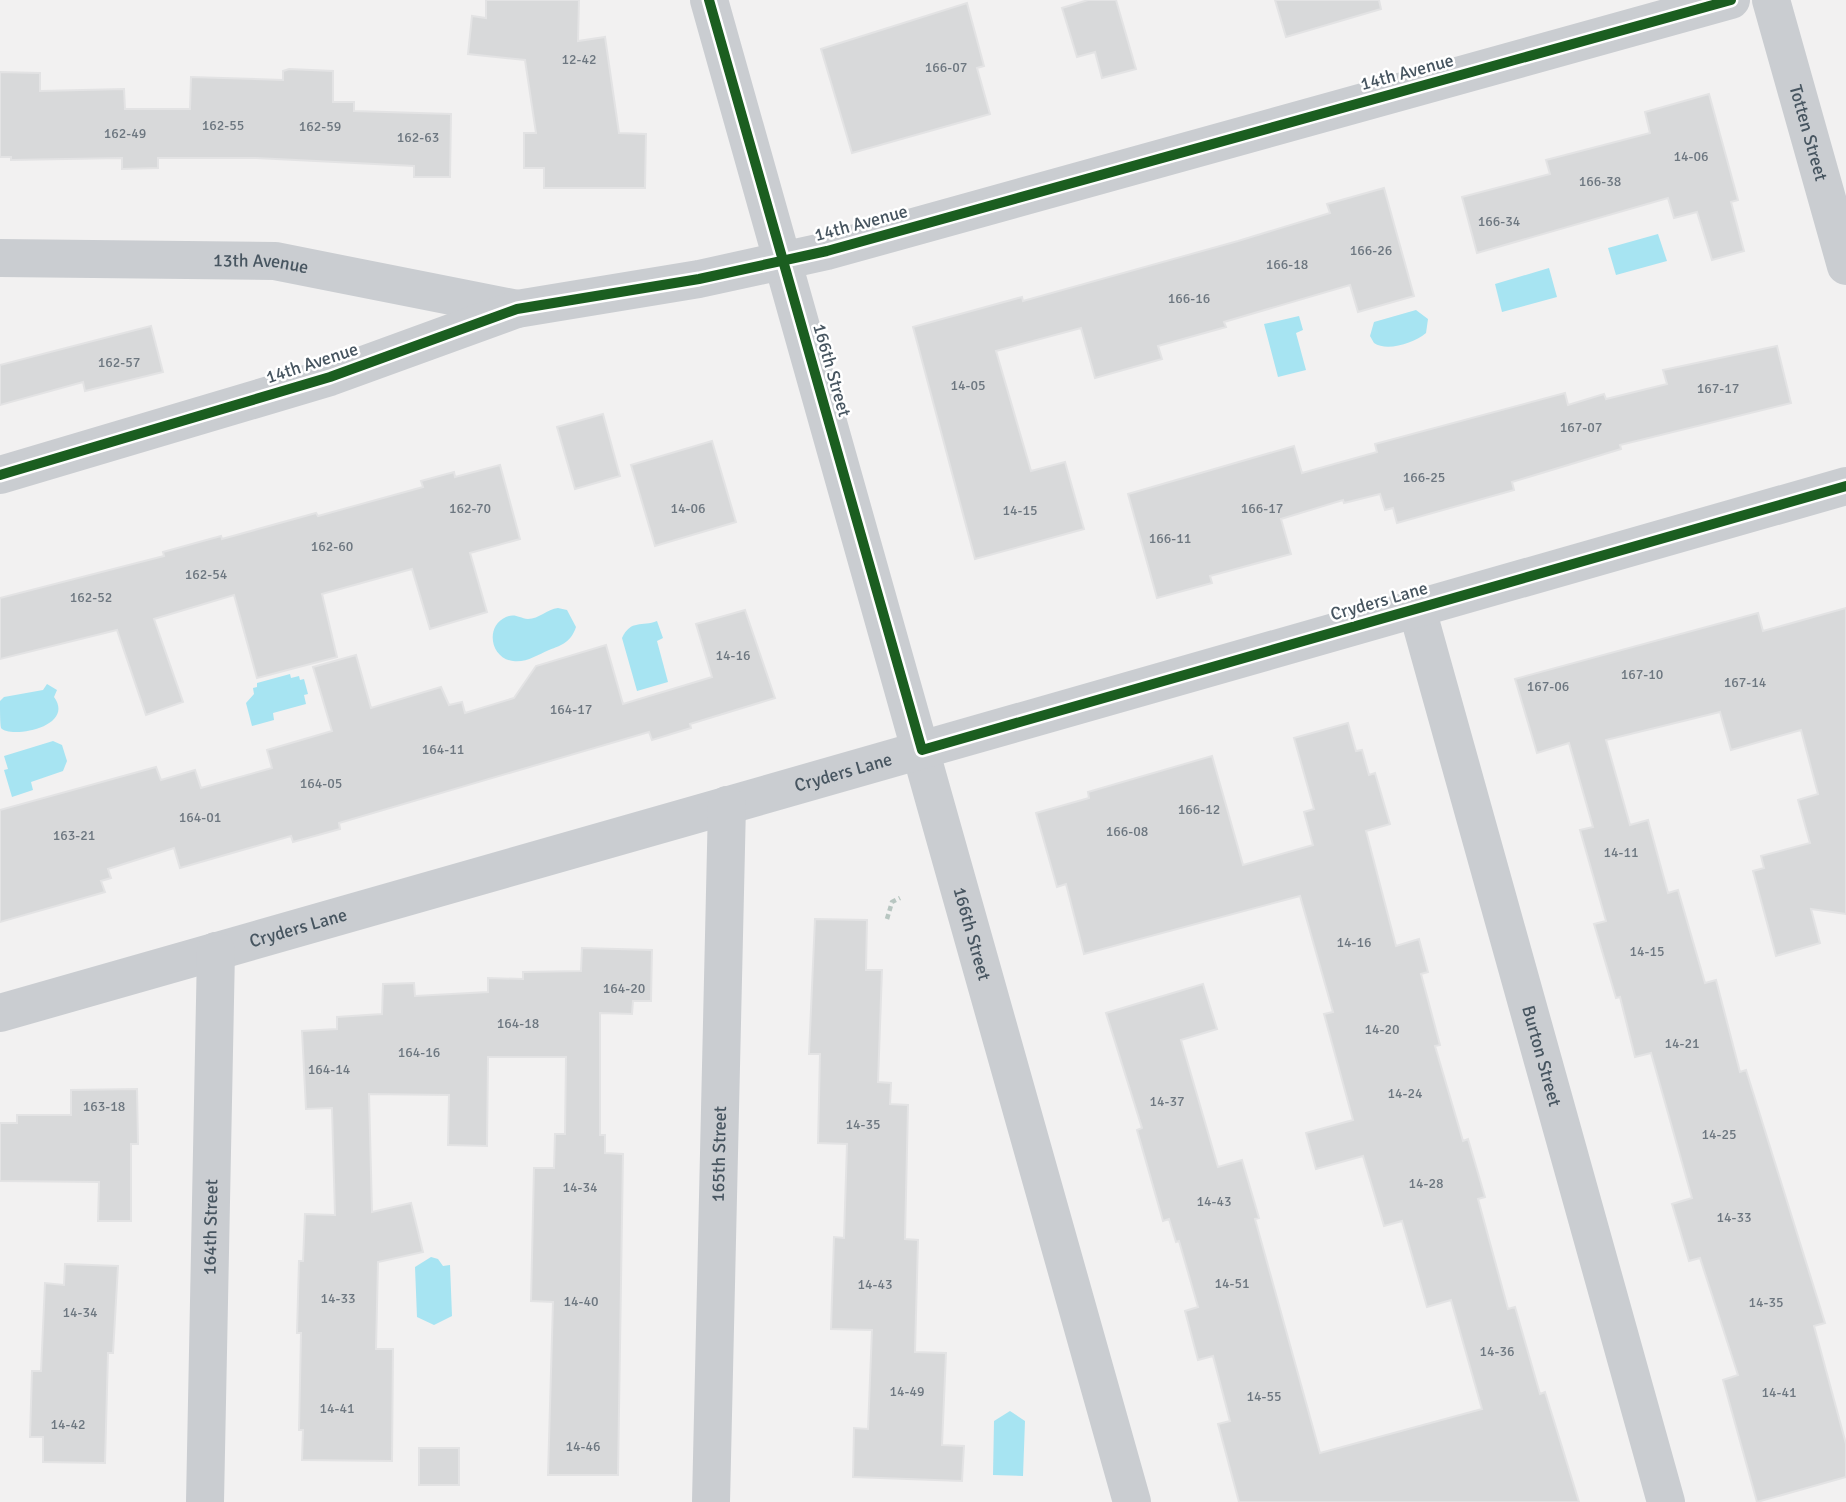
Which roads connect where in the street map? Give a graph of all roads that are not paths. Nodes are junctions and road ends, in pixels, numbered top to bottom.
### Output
1 (709, 0) edge
2 (1731, 0) edge
3 (1771, 0) edge
4 (0, 258) edge
5 (784, 262) junction
6 (1846, 266) edge
7 (517, 309) junction
8 (0, 475) edge
9 (1846, 486) edge
10 (1417, 609) junction
11 (922, 750) junction
12 (727, 805) junction
13 (216, 951) junction
14 (0, 1013) edge
15 (205, 1502) edge
16 (711, 1502) edge
17 (1132, 1502) edge
18 (1666, 1502) edge

1 - 5 street, 166th Street
2 - 5 street, 14th Avenue
3 - 6 street, Totten Street
4 - 7 street, 13th Avenue
5 - 7 street, 14th Avenue
5 - 11 street, 166th Street
7 - 8 street, 14th Avenue
9 - 10 street, Cryders Lane
10 - 11 street, Cryders Lane
10 - 18 street, Burton Street
11 - 12 street, Cryders Lane
11 - 17 street, 166th Street
12 - 13 street, Cryders Lane
12 - 16 street, 165th Street
13 - 14 street, Cryders Lane
13 - 15 street, 164th Street

